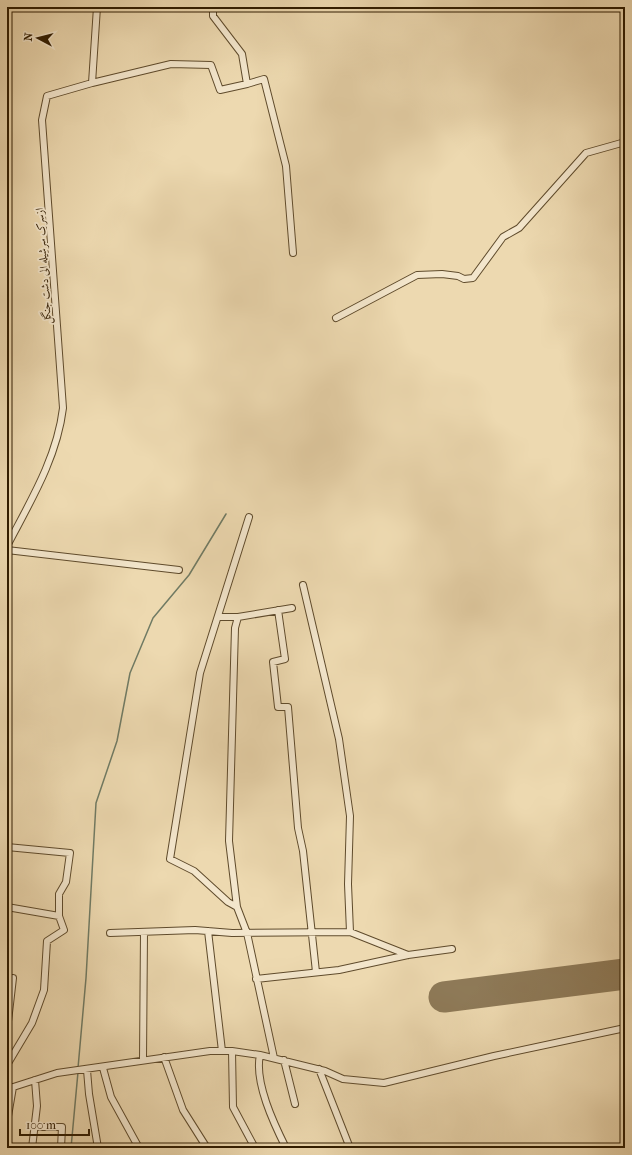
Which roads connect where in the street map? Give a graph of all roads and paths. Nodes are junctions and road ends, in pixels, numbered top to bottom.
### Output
1 (97, 7) edge
2 (213, 7) edge
3 (92, 84) junction
4 (247, 84) junction
5 (625, 142) edge
6 (293, 253) dead end
7 (336, 318) dead end
8 (249, 517) dead end
9 (7, 546) edge
10 (7, 550) edge
11 (179, 570) dead end
12 (302, 585) dead end
13 (292, 608) dead end
14 (278, 610) junction
15 (218, 617) junction
16 (238, 617) junction
17 (7, 847) edge
18 (7, 907) edge
19 (237, 907) junction
20 (59, 916) junction
21 (208, 931) junction
22 (144, 932) junction
23 (312, 932) junction
24 (350, 932) junction
25 (110, 933) dead end
26 (247, 933) junction
27 (452, 949) dead end
28 (408, 955) junction
29 (316, 972) junction
30 (13, 978) dead end
31 (256, 979) junction
32 (625, 1028) edge
33 (7, 1030) edge
34 (222, 1051) junction
35 (232, 1051) junction
36 (260, 1055) junction
37 (164, 1057) junction
38 (274, 1058) junction
39 (143, 1060) junction
40 (284, 1060) junction
41 (7, 1065) edge
42 (103, 1068) junction
43 (319, 1069) junction
44 (87, 1070) junction
45 (35, 1080) junction
46 (10, 1088) edge
47 (295, 1104) dead end
48 (7, 1122) edge
49 (34, 1127) junction
50 (32, 1148) edge
51 (61, 1148) edge
52 (98, 1148) edge
53 (138, 1148) edge
54 (206, 1148) edge
55 (255, 1148) edge
56 (286, 1148) edge
57 (350, 1148) edge

1 - 3 street
2 - 4 street
3 - 4 street
3 - 9 street, ازسرک سرشیله الی دشت جنگل
4 - 6 street
5 - 7 street
8 - 15 street
10 - 11 street
12 - 24 street
13 - 14 street
14 - 16 street
14 - 23 street
15 - 16 street
15 - 19 street
16 - 19 street
17 - 20 street
18 - 20 street
19 - 26 street
20 - 41 street
21 - 22 street
21 - 26 street
21 - 34 street
22 - 25 street
22 - 39 street
23 - 24 street
23 - 26 street
23 - 29 street
24 - 28 street
26 - 31 street
27 - 28 street
28 - 29 street
29 - 31 street
30 - 33 street
31 - 38 street
32 - 43 street
34 - 35 street
34 - 37 street
35 - 36 street
35 - 55 street
36 - 38 street
36 - 56 street
37 - 39 street
37 - 54 street
38 - 40 street
39 - 42 street
40 - 43 street
40 - 47 street
42 - 44 street
42 - 53 street
43 - 57 street
44 - 45 street
44 - 52 street
45 - 46 street
45 - 49 street
46 - 48 street
49 - 50 street
49 - 51 street

